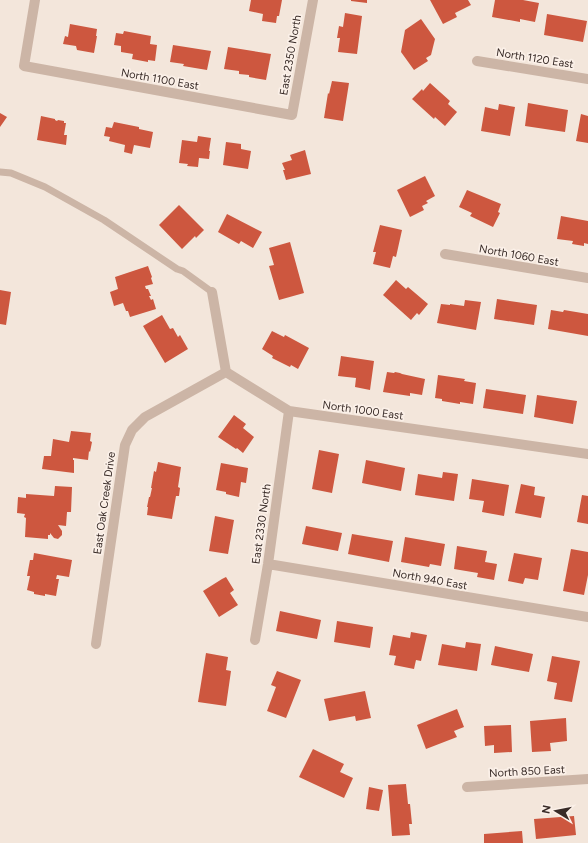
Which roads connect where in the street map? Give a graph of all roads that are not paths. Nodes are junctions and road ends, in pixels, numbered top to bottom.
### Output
1 (35, 0) edge
2 (313, 0) edge
3 (477, 60) dead end
4 (588, 79) edge
5 (292, 115) joint
6 (0, 172) edge
7 (445, 254) dead end
8 (588, 278) edge
9 (212, 292) joint
10 (226, 372) junction
11 (289, 412) junction
12 (588, 454) edge
13 (268, 564) junction
14 (588, 617) edge
15 (255, 640) dead end
16 (96, 644) dead end
17 (588, 779) edge
18 (467, 787) dead end

1 - 5 street, North 1100 East
2 - 5 street, East 2350 North
3 - 4 street, North 1120 East
6 - 9 lane
7 - 8 street, North 1060 East
9 - 10 street
10 - 11 street, North 1000 East
10 - 16 street, East Oak Creek Drive
11 - 12 street, North 1000 East
11 - 13 street, East 2330 North
13 - 14 street, North 940 East
13 - 15 street, East 2330 North
17 - 18 street, North 850 East

